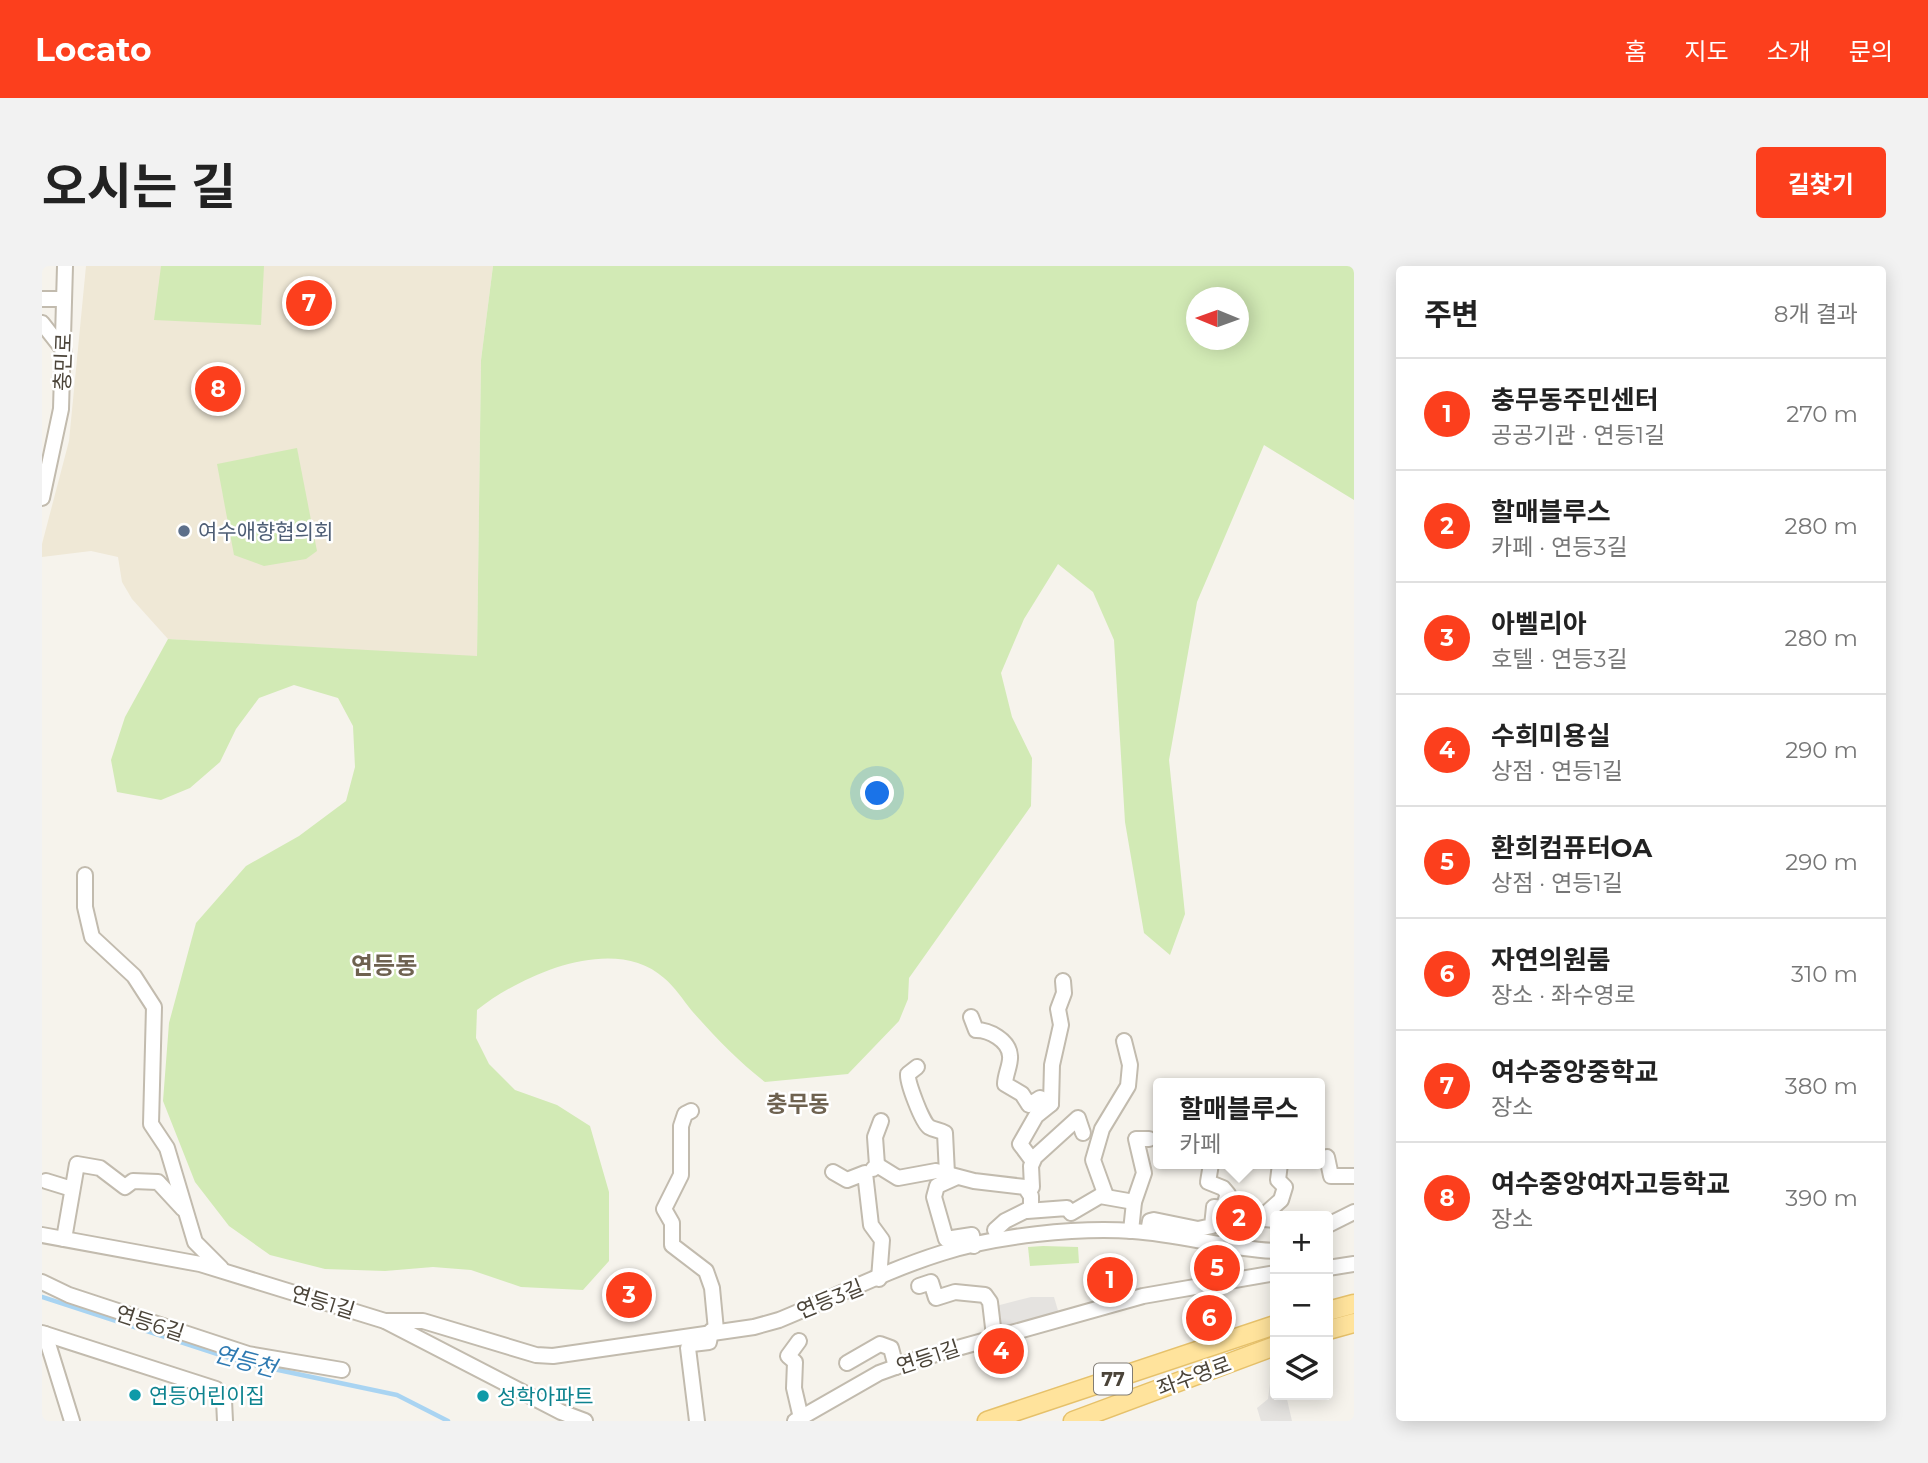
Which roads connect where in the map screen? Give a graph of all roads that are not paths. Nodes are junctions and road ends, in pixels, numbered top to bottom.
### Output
1 (62, 267) edge
2 (42, 299) edge
3 (64, 299) junction
4 (42, 323) edge
5 (64, 351) junction
6 (42, 498) edge
7 (85, 875) dead end
8 (1063, 981) dead end
9 (971, 1017) dead end
10 (1124, 1041) dead end
11 (917, 1067) dead end
12 (1051, 1104) junction
13 (691, 1111) dead end
14 (881, 1121) dead end
15 (1083, 1133) dead end
16 (1149, 1139) dead end
17 (1327, 1157) dead end
18 (1032, 1160) junction
19 (871, 1169) junction
20 (1210, 1169) edge
21 (1279, 1169) edge
22 (833, 1172) dead end
23 (952, 1175) junction
24 (1354, 1176) edge
25 (46, 1181) dead end
26 (72, 1189) junction
27 (1029, 1192) junction
28 (1106, 1196) junction
29 (1134, 1202) junction
30 (1027, 1211) junction
31 (185, 1212) junction
32 (1354, 1212) edge
33 (1270, 1220) edge
34 (1333, 1222) edge
35 (995, 1230) dead end
36 (1131, 1231) junction
37 (1148, 1232) junction
38 (42, 1235) edge
39 (64, 1239) junction
40 (974, 1245) junction
41 (1270, 1251) edge
42 (1354, 1264) edge
43 (1333, 1267) edge
44 (226, 1272) junction
45 (1270, 1274) edge
46 (879, 1279) junction
47 (42, 1282) edge
48 (919, 1286) dead end
49 (1354, 1304) edge
50 (1333, 1310) edge
51 (385, 1321) junction
52 (1354, 1323) edge
53 (1270, 1327) edge
54 (1333, 1329) edge
55 (714, 1331) junction
56 (43, 1335) edge
57 (994, 1336) junction
58 (799, 1340) dead end
59 (1270, 1348) edge
60 (846, 1363) dead end
61 (895, 1367) junction
62 (342, 1370) dead end
63 (1109, 1381) junction
64 (1117, 1405) junction
65 (798, 1420) edge
66 (72, 1421) edge
67 (225, 1421) edge
68 (585, 1421) edge
69 (697, 1421) edge
70 (987, 1421) edge
71 (1073, 1421) edge

1 - 3 street, 충민로
2 - 3 street
3 - 5 street, 충민로
4 - 5 street
5 - 6 street, 충민로
7 - 31 street
8 - 12 street
9 - 12 street
10 - 28 street
11 - 23 street
12 - 18 street
13 - 55 street
14 - 19 street
15 - 18 street
16 - 29 street
17 - 24 street
18 - 27 street
19 - 22 street
19 - 23 street
19 - 46 street
20 - 37 street
21 - 33 street
23 - 27 street
23 - 40 street
25 - 26 street
26 - 31 street
26 - 39 street
27 - 30 street
28 - 29 street
28 - 30 street
29 - 36 street
30 - 35 street
31 - 44 street
32 - 34 street
36 - 37 street, 연등3길
36 - 40 street, 연등3길
37 - 41 street, 연등3길
38 - 39 street, 연등1길
39 - 44 street, 연등1길
40 - 46 street, 연등3길
42 - 43 street
44 - 51 street, 연등1길
45 - 57 street, 연등1길
46 - 55 street, 연등3길
47 - 62 street, 연등6길
48 - 57 street
49 - 50 main road
51 - 55 street, 연등3길
51 - 68 street, 연등1길
52 - 54 main road
53 - 63 main road, 좌수영로 / 77
55 - 69 street
56 - 66 street
56 - 67 street, 연등6길
57 - 61 street, 연등1길
58 - 65 street
59 - 64 main road, 좌수영로 / 77
60 - 61 street
61 - 65 street, 연등1길
63 - 64 main road
63 - 70 main road, 좌수영로 / 77
64 - 71 main road, 좌수영로 / 77

